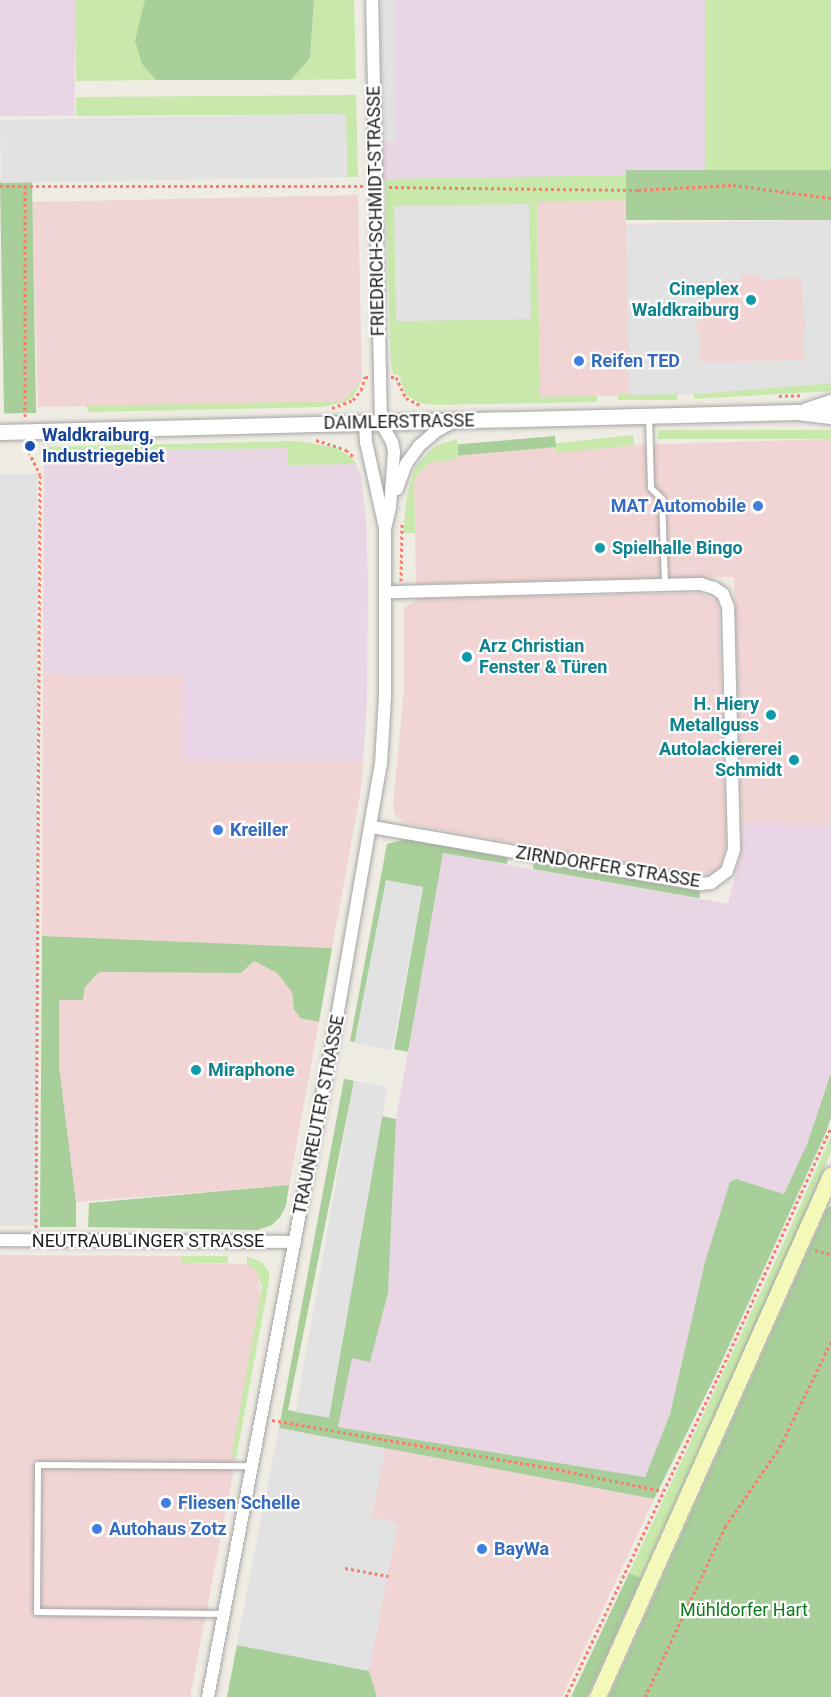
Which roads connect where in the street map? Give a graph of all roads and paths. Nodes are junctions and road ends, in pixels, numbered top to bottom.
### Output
1 (372, 0) edge
2 (0, 186) edge
3 (25, 186) junction
4 (376, 186) junction
5 (831, 198) edge
6 (365, 377) dead end
7 (831, 402) edge
8 (328, 408) dead end
9 (797, 412) junction
10 (17, 415) dead end
11 (25, 415) junction
12 (649, 416) junction
13 (831, 416) edge
14 (456, 421) junction
15 (373, 423) junction
16 (26, 431) junction
17 (0, 432) edge
18 (396, 510) junction
19 (385, 529) junction
20 (665, 585) junction
21 (401, 591) junction
22 (386, 592) junction
23 (372, 826) junction
24 (831, 1127) edge
25 (831, 1176) edge
26 (0, 1240) edge
27 (36, 1241) junction
28 (295, 1242) junction
29 (831, 1342) edge
30 (261, 1418) junction
31 (252, 1466) junction
32 (663, 1491) junction
33 (345, 1568) dead end
34 (388, 1576) dead end
35 (224, 1614) junction
36 (208, 1697) edge
37 (566, 1697) edge
38 (598, 1697) edge
39 (645, 1697) edge

1 - 4 street, FRIEDRICH-SCHMIDT-STRASSE
2 - 3 path
3 - 4 path
3 - 11 path
4 - 5 path
4 - 15 street, FRIEDRICH-SCHMIDT-STRASSE
6 - 8 path
7 - 9 street, DAIMLERSTRASSE
9 - 12 street, DAIMLERSTRASSE
9 - 13 street, DAIMLERSTRASSE
10 - 11 path
11 - 16 path
12 - 14 street, DAIMLERSTRASSE
12 - 20 lane
14 - 15 street, DAIMLERSTRASSE
14 - 18 street, TRAUNREUTER STRASSE
15 - 16 street, DAIMLERSTRASSE
15 - 18 street, TRAUNREUTER STRASSE
15 - 19 street, TRAUNREUTER STRASSE
16 - 17 street, DAIMLERSTRASSE
16 - 27 path
18 - 19 street, TRAUNREUTER STRASSE
18 - 21 path
19 - 22 street, TRAUNREUTER STRASSE
20 - 21 street, ZIRNDORFER STRASSE
20 - 23 street, ZIRNDORFER STRASSE
21 - 22 street, ZIRNDORFER STRASSE
22 - 23 street, TRAUNREUTER STRASSE
23 - 28 street, TRAUNREUTER STRASSE
24 - 32 path
25 - 38 main road
26 - 27 street, NEUTRAUBLINGER STRASSE
27 - 28 street, NEUTRAUBLINGER STRASSE
28 - 30 street, TRAUNREUTER STRASSE
29 - 39 path
30 - 31 street, TRAUNREUTER STRASSE
30 - 32 path
31 - 35 street, TRAUNREUTER STRASSE
31 - 35 lane
32 - 37 path
33 - 34 path
35 - 36 street, TRAUNREUTER STRASSE

